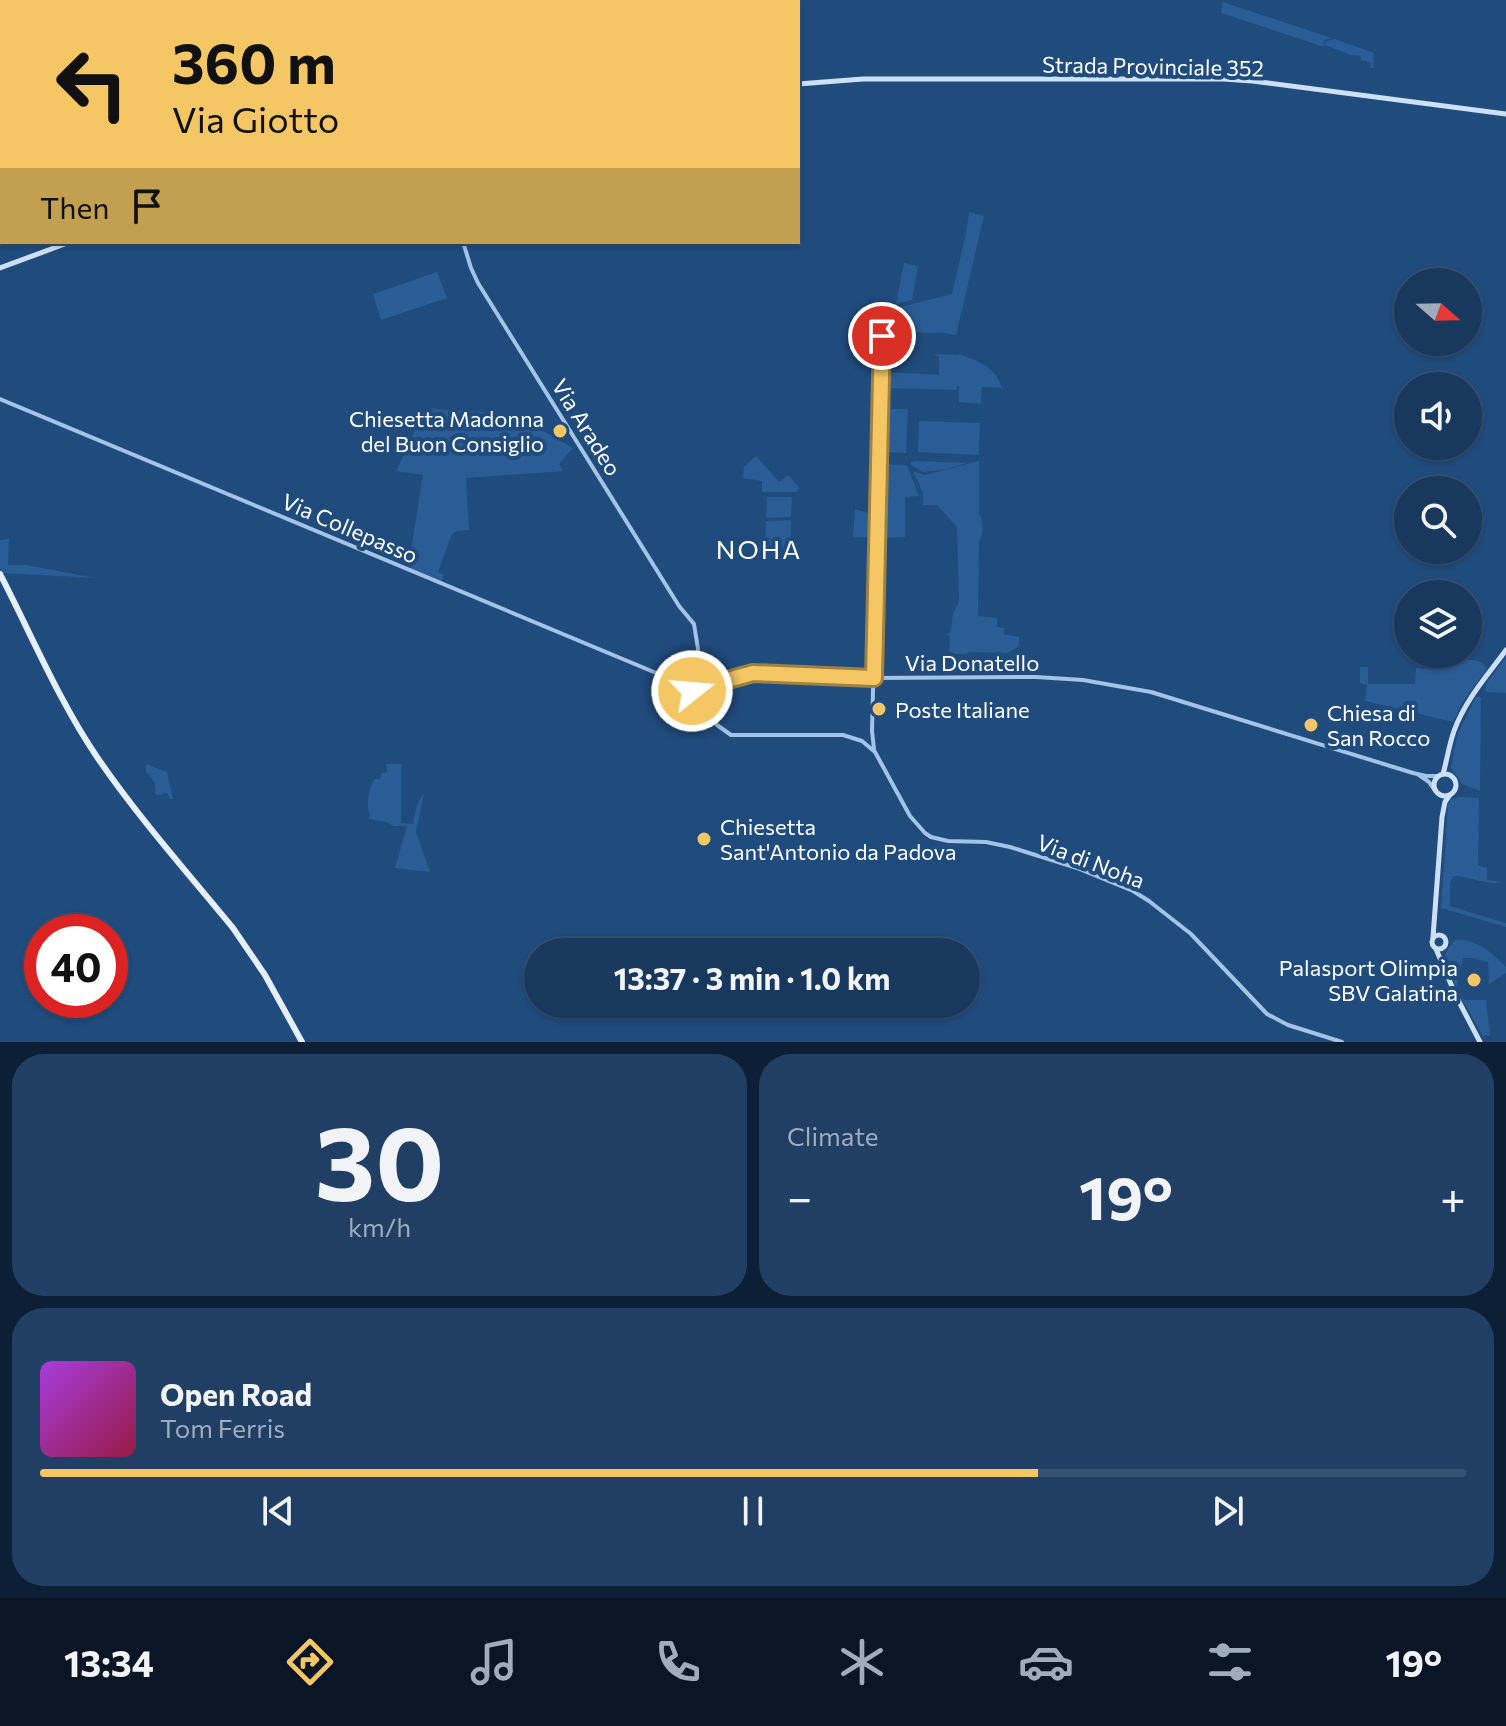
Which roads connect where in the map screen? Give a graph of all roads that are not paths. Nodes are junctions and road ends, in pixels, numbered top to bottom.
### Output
1 (800, 84) edge
2 (1506, 114) edge
3 (65, 244) edge
4 (464, 244) edge
5 (0, 268) edge
6 (882, 336) dead end
7 (0, 399) edge
8 (0, 574) edge
9 (1506, 650) edge
10 (874, 678) junction
11 (695, 688) junction
12 (872, 731) junction
13 (862, 741) junction
14 (875, 752) junction
15 (1448, 755) junction
16 (1413, 773) junction
17 (1441, 775) junction
18 (1452, 776) junction
19 (1434, 789) junction
20 (1439, 795) junction
21 (1449, 796) junction
22 (1442, 817) junction
23 (1435, 923) junction
24 (1440, 934) junction
25 (1433, 937) junction
26 (1445, 947) junction
27 (1436, 949) junction
28 (1443, 964) junction
29 (302, 1042) edge
30 (1342, 1042) edge
31 (1480, 1042) edge

1 - 2 main road, Strada Provinciale 352
3 - 5 main road
4 - 11 street, Via Aradeo
6 - 10 street
7 - 11 street, Via Collepasso
8 - 29 main road
9 - 15 main road
10 - 11 street, Via Donatello
10 - 12 street
10 - 16 street, Via Donatello
11 - 13 street
12 - 13 street
12 - 14 street
13 - 14 street
14 - 30 street, Via di Noha
15 - 17 main road
15 - 18 main road
16 - 17 street
16 - 19 street
17 - 18 main road
17 - 19 main road
18 - 21 main road
19 - 20 main road
20 - 21 main road
20 - 22 main road
21 - 22 main road
22 - 23 main road
23 - 24 main road
23 - 25 main road
24 - 25 main road
24 - 26 main road
25 - 27 main road
26 - 27 main road
26 - 28 main road
27 - 28 main road
28 - 31 main road

